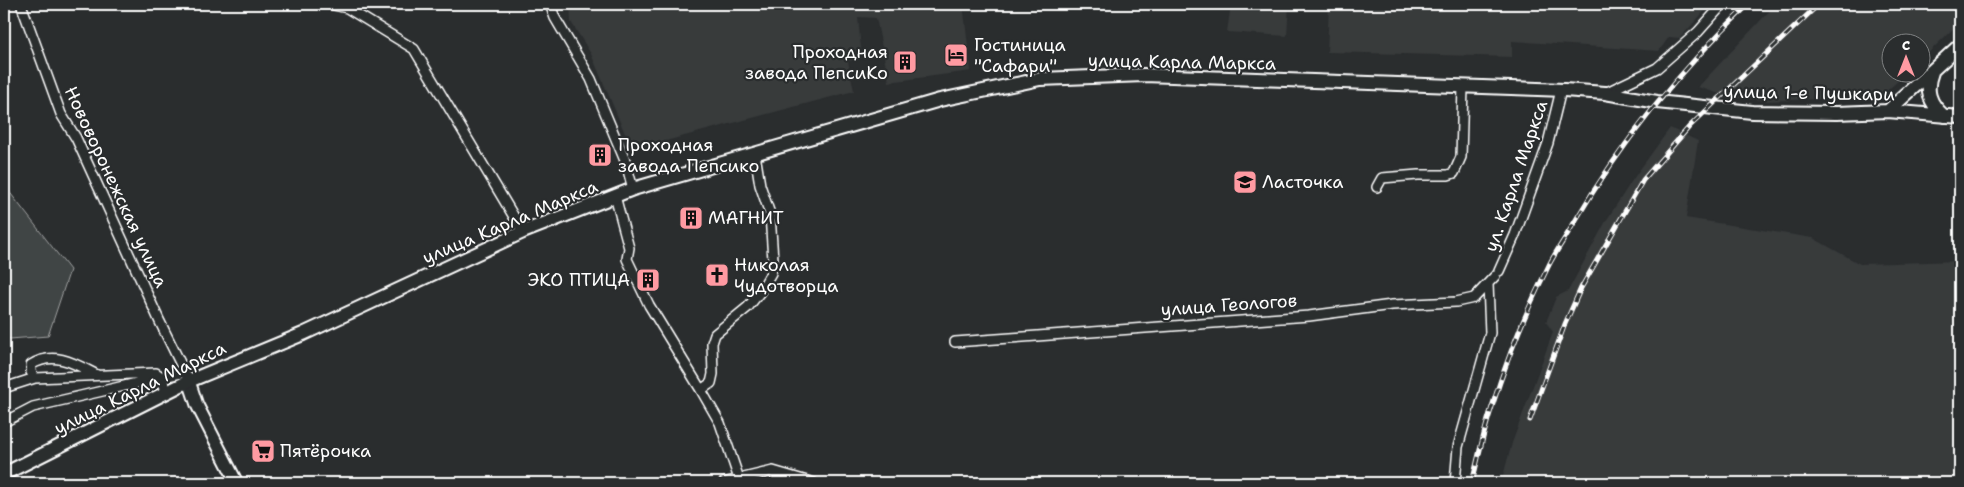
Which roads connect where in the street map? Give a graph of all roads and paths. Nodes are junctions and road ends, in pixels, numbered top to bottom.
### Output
1 (21, 4) edge
2 (329, 4) edge
3 (359, 4) edge
4 (550, 4) edge
5 (1723, 4) edge
6 (347, 8) junction
7 (1960, 44) edge
8 (1932, 72) edge
9 (1921, 82) edge
10 (1929, 82) edge
11 (1463, 87) junction
12 (1561, 90) junction
13 (1605, 93) junction
14 (1656, 102) joint
15 (1888, 111) junction
16 (1944, 116) junction
17 (1960, 117) edge
18 (755, 154) junction
19 (1377, 187) dead end
20 (634, 190) junction
21 (616, 196) junction
22 (523, 232) junction
23 (1497, 274) joint
24 (1488, 284) junction
25 (955, 342) dead end
26 (97, 375) junction
27 (187, 376) junction
28 (162, 377) junction
29 (35, 378) junction
30 (4, 388) edge
31 (701, 390) junction
32 (166, 392) junction
33 (5, 421) edge
34 (773, 471) junction
35 (4, 474) edge
36 (739, 479) junction
37 (237, 483) edge
38 (723, 483) edge
39 (779, 483) edge
40 (814, 483) edge
41 (1455, 483) edge

1 - 27 street, Нововоронежская улица
2 - 6 street
3 - 6 street
4 - 20 street
5 - 13 street
6 - 22 street
7 - 8 main road
9 - 15 main road
10 - 16 main road
11 - 12 main road, улица Карла Маркса
11 - 18 main road, улица Карла Маркса
11 - 19 street
12 - 13 main road, улица Карла Маркса
12 - 23 street, ул. Карла Маркса
13 - 14 main road, улица Карла Маркса
14 - 15 main road, улица 1-е Пушкари
15 - 16 main road, улица 1-е Пушкари
16 - 17 main road, улица 1-е Пушкари
18 - 20 main road, улица Карла Маркса
18 - 31 street
20 - 21 main road, улица Карла Маркса
21 - 22 main road, улица Карла Маркса
21 - 31 street
22 - 27 main road, улица Карла Маркса
23 - 24 street, улица Геологов
24 - 25 street, улица Геологов
24 - 41 street
26 - 28 street
26 - 29 street
26 - 29 street
27 - 28 street, улица Карла Маркса
27 - 32 main road, улица Карла Маркса
27 - 37 street
28 - 32 street
28 - 33 street, улица Карла Маркса
29 - 30 street
31 - 36 street
32 - 35 main road, улица Карла Маркса
34 - 36 street
34 - 39 street
34 - 40 street
36 - 38 street

